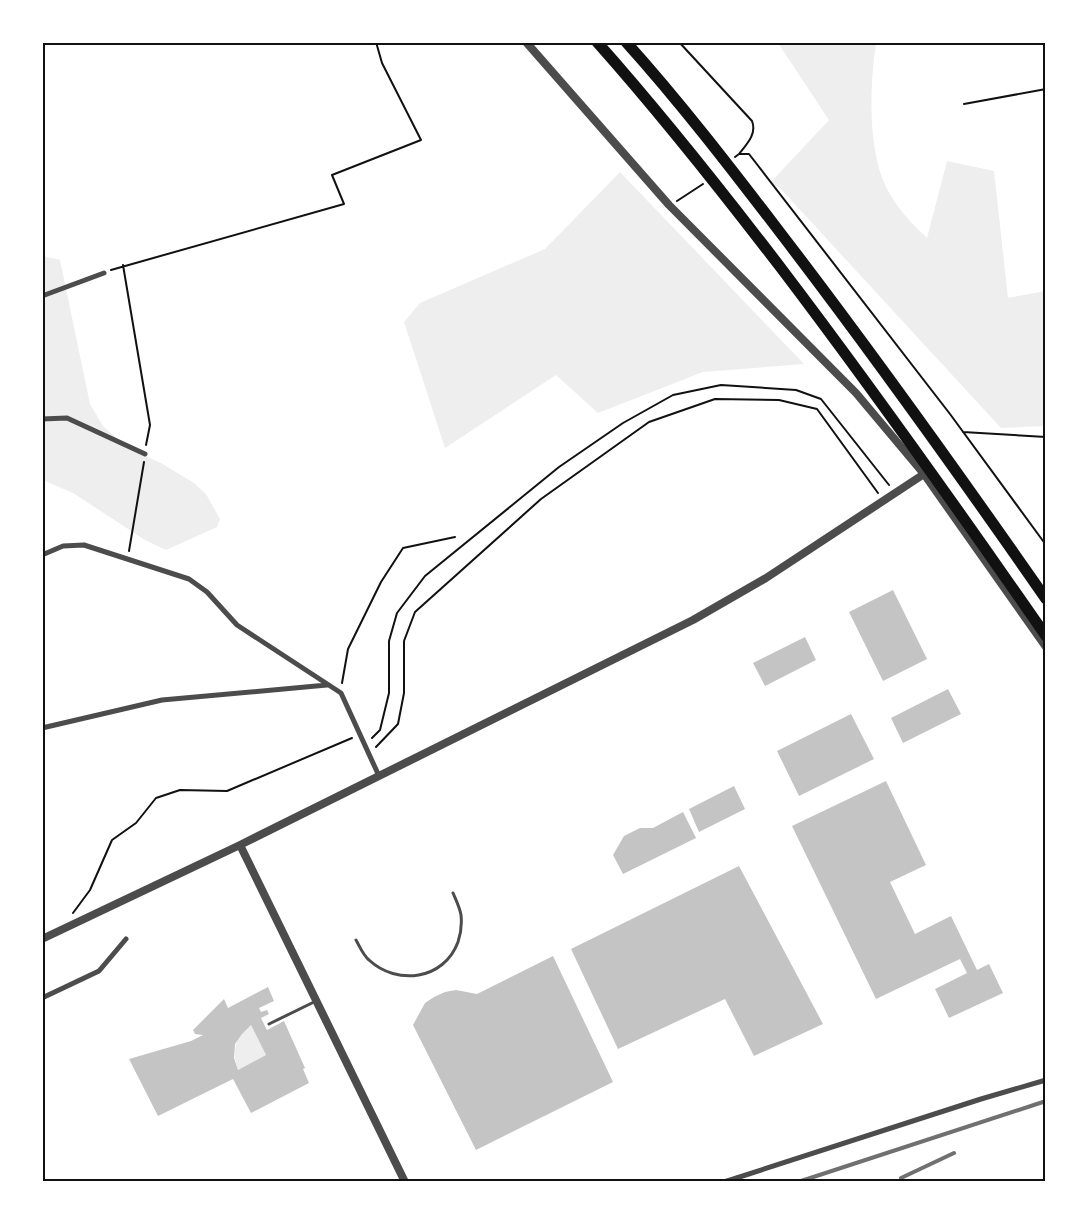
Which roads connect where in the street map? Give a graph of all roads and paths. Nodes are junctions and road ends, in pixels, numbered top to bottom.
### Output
1 (376, 42) edge
2 (526, 42) edge
3 (597, 42) edge
4 (626, 42) edge
5 (679, 42) edge
6 (1046, 89) edge
7 (964, 104) dead end
8 (739, 154) junction
9 (733, 160) dead end
10 (706, 181) dead end
11 (669, 205) junction
12 (123, 265) junction
13 (104, 273) joint
14 (42, 296) edge
15 (42, 419) edge
16 (963, 432) junction
17 (1046, 437) edge
18 (145, 454) junction
19 (924, 474) junction
20 (895, 493) junction
21 (884, 500) junction
22 (455, 537) dead end
23 (1046, 545) edge
24 (42, 555) edge
25 (127, 560) junction
26 (1046, 598) edge
27 (1046, 636) edge
28 (1046, 647) edge
29 (327, 685) junction
30 (341, 693) junction
31 (42, 728) edge
32 (360, 734) junction
33 (365, 744) junction
34 (369, 755) junction
35 (379, 776) junction
36 (240, 845) junction
37 (453, 894) dead end
38 (60, 931) junction
39 (42, 939) edge
40 (126, 939) dead end
41 (356, 940) dead end
42 (42, 998) edge
43 (316, 1001) junction
44 (269, 1024) dead end
45 (1046, 1080) edge
46 (405, 1182) edge
47 (724, 1182) edge

1 - 12 path
2 - 11 street
3 - 27 highway
4 - 26 highway
5 - 8 path
6 - 7 path
8 - 9 path
8 - 16 path
10 - 11 path
11 - 19 street
12 - 13 path
12 - 18 path
13 - 14 street
15 - 18 street
16 - 17 path
16 - 23 path
18 - 25 path
19 - 20 street
19 - 28 street
20 - 21 street
20 - 33 path
21 - 34 path
21 - 35 street
22 - 30 path
24 - 25 street
25 - 29 street
29 - 30 street
29 - 31 street
30 - 32 street
32 - 33 street
32 - 38 path
33 - 34 street
34 - 35 street
35 - 36 street
36 - 38 street
36 - 43 street
37 - 41 lane
38 - 39 street
40 - 42 street
43 - 44 lane
43 - 46 street
45 - 47 street

